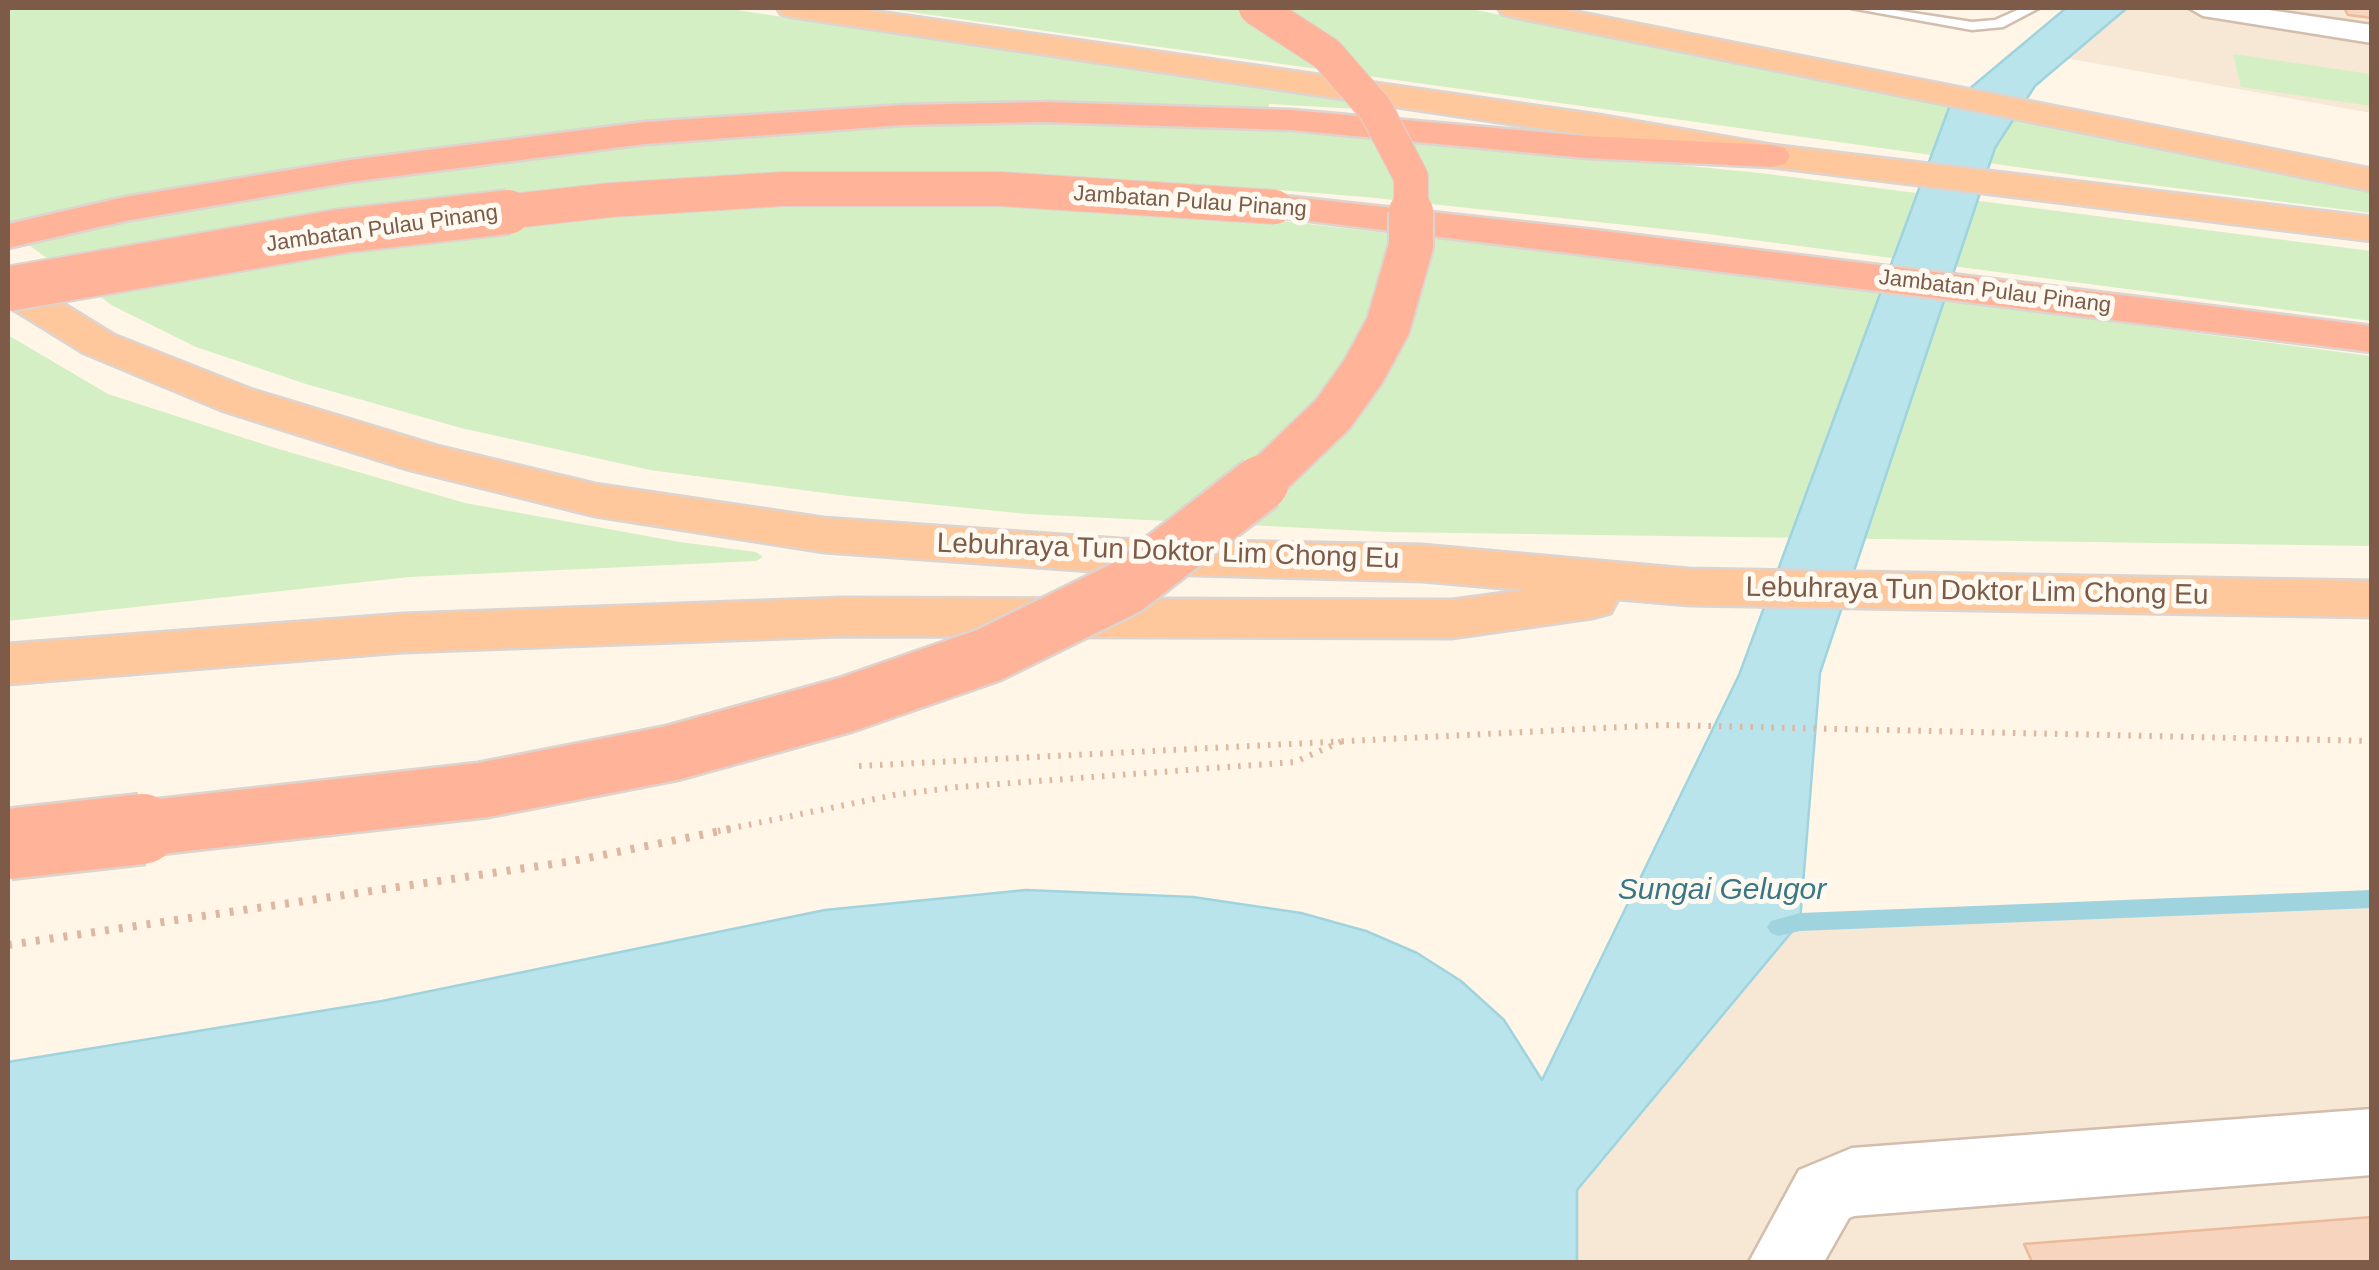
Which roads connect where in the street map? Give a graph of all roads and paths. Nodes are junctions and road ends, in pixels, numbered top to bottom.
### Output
1 (792, 8) edge
2 (1256, 8) edge
3 (1513, 8) edge
4 (1858, 8) edge
5 (2032, 8) edge
6 (2203, 8) edge
7 (2372, 34) edge
8 (1772, 156) junction
9 (2372, 180) edge
10 (2372, 229) edge
11 (8, 236) edge
12 (8, 289) edge
13 (2372, 339) edge
14 (1706, 587) junction
15 (2372, 599) edge
16 (8, 664) edge
17 (1344, 740) junction
18 (2372, 741) edge
19 (853, 766) dead end
20 (8, 844) edge
21 (8, 945) edge
22 (2372, 1142) edge
23 (1785, 1262) edge

1 - 8 highway
2 - 20 highway, bridge
3 - 9 highway
4 - 5 lane
6 - 7 street
8 - 10 highway
8 - 11 highway
12 - 13 highway, Jambatan Pulau Pinang, bridge
12 - 14 highway, Lebuhraya Tun Doktor Lim Chong Eu
14 - 15 highway, Lebuhraya Tun Doktor Lim Chong Eu
14 - 16 highway
17 - 18 path
17 - 19 path
17 - 21 path
22 - 23 street

